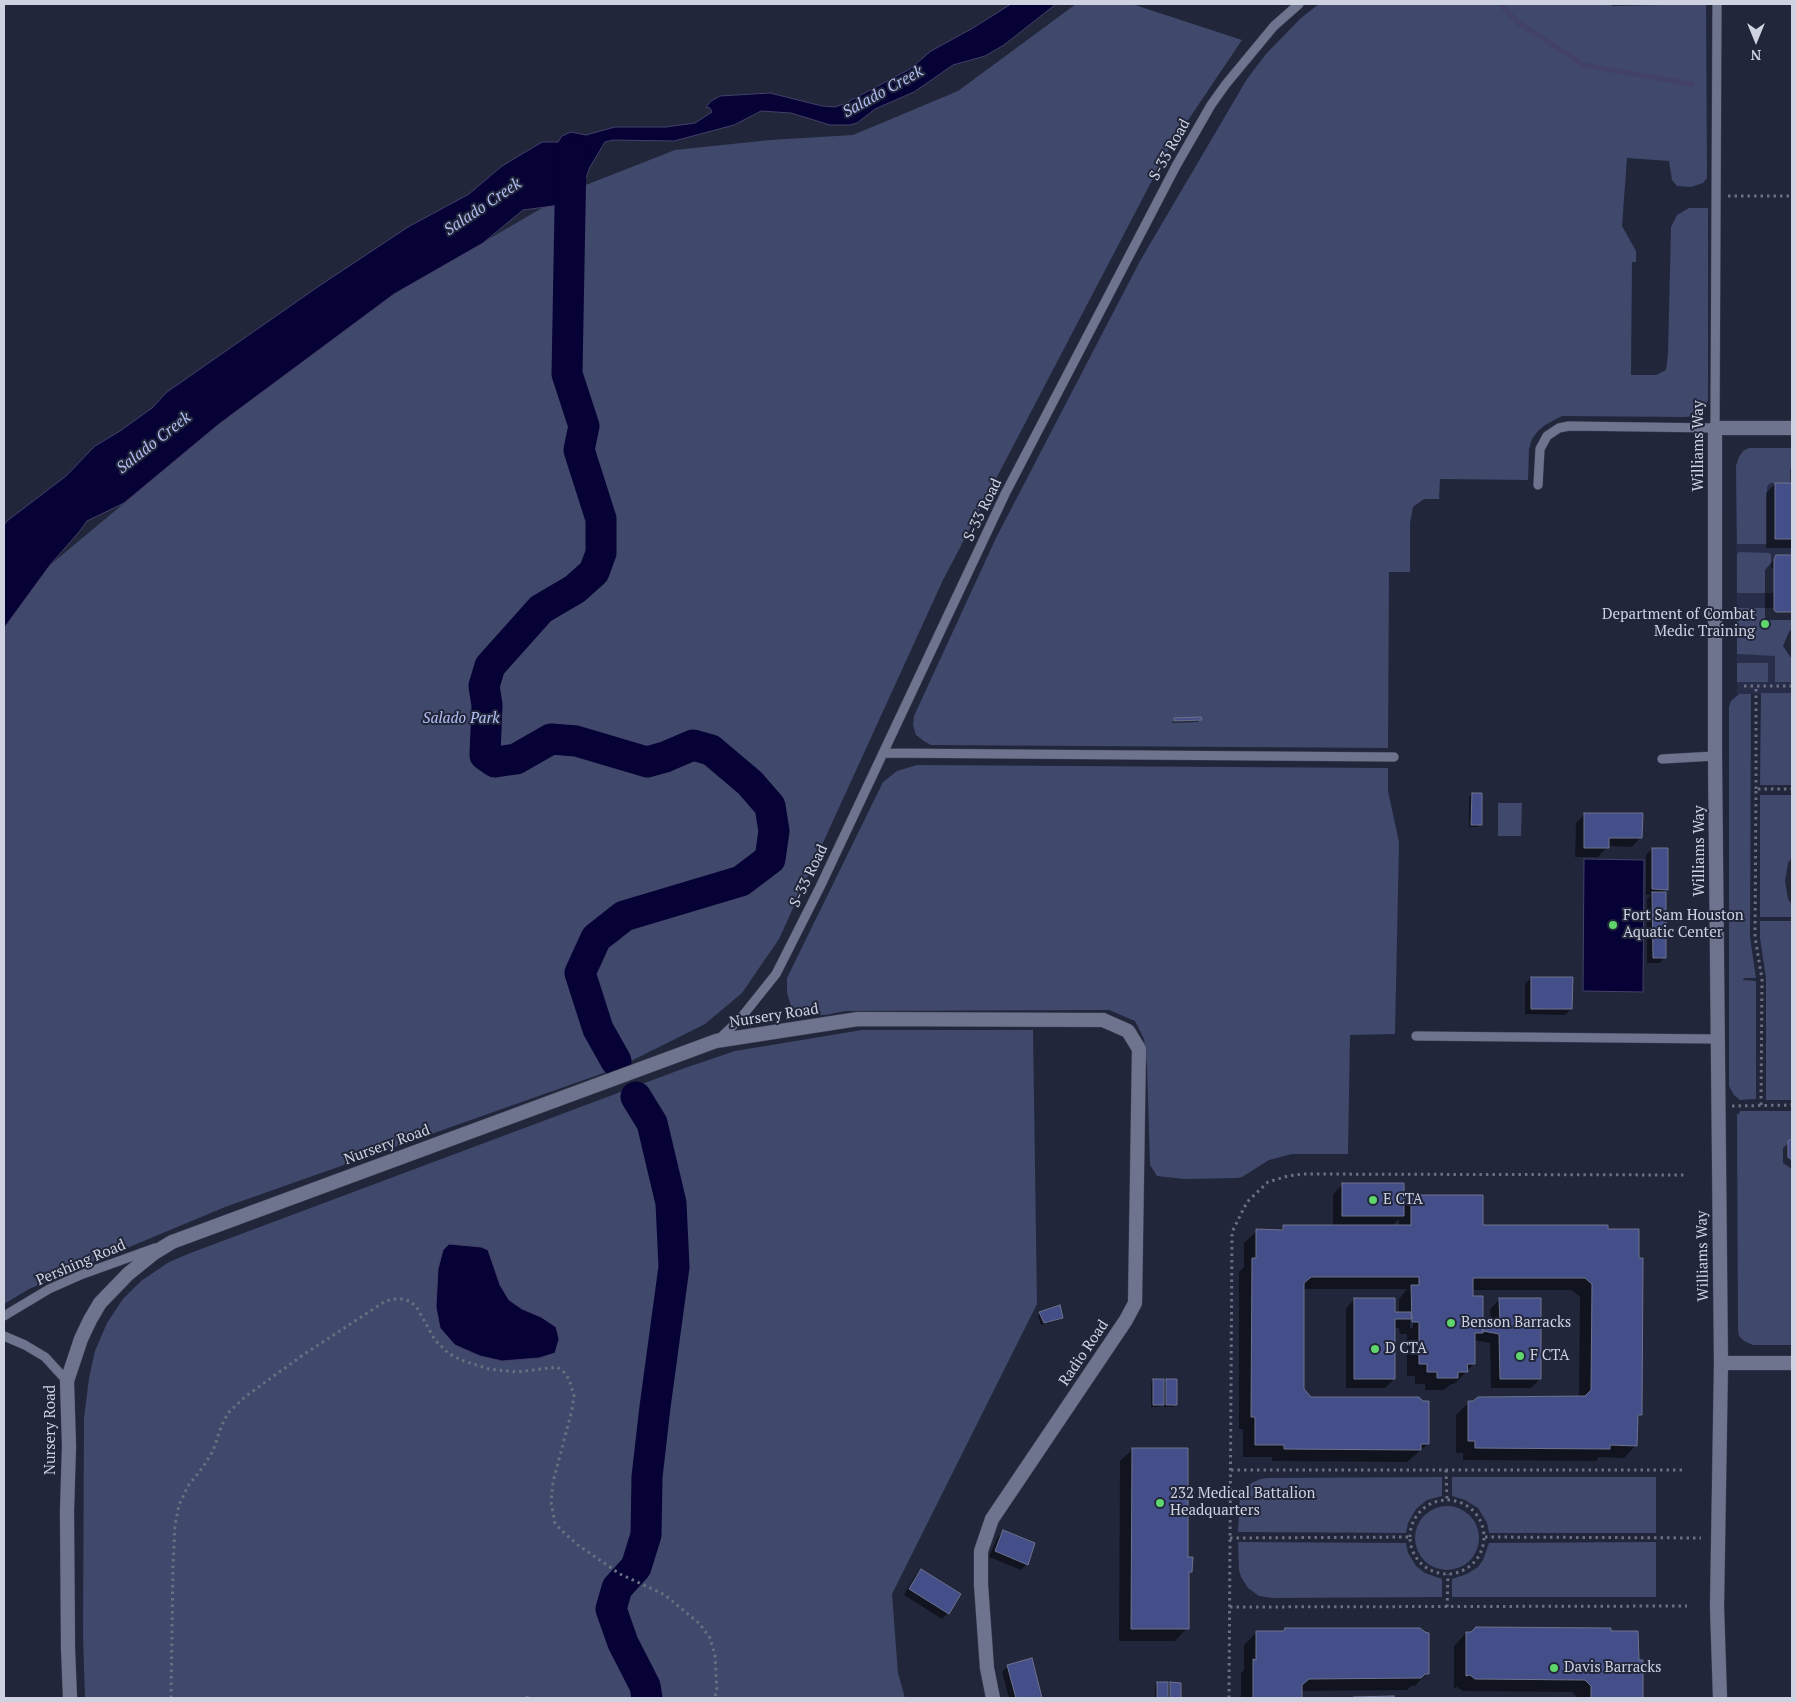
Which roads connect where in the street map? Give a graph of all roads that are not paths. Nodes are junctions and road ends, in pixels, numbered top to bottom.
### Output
1 (1299, 4) edge
2 (1717, 4) edge
3 (1715, 428) junction
4 (1792, 428) edge
5 (1538, 485) dead end
6 (883, 752) junction
7 (1715, 756) junction
8 (1394, 757) dead end
9 (1662, 759) dead end
10 (1103, 1020) joint
11 (1416, 1036) dead end
12 (1718, 1038) junction
13 (716, 1042) junction
14 (172, 1242) junction
15 (4, 1316) edge
16 (4, 1336) edge
17 (1720, 1363) junction
18 (1792, 1363) edge
19 (66, 1381) junction
20 (70, 1698) edge
21 (993, 1698) edge
22 (1720, 1698) edge

1 - 6 lane, S-33 Road
2 - 3 lane, Williams Way
3 - 4 street
3 - 5 lane
3 - 7 street, Williams Way
6 - 8 lane
6 - 13 lane, S-33 Road
7 - 9 lane
7 - 12 street, Williams Way
10 - 13 street, Nursery Road
10 - 21 street, Radio Road
11 - 12 lane
12 - 17 street, Williams Way
13 - 14 street, Nursery Road
14 - 15 lane, Pershing Road
14 - 19 street, Nursery Road
16 - 19 lane
17 - 18 street
17 - 22 street, Williams Way
19 - 20 street, Nursery Road

